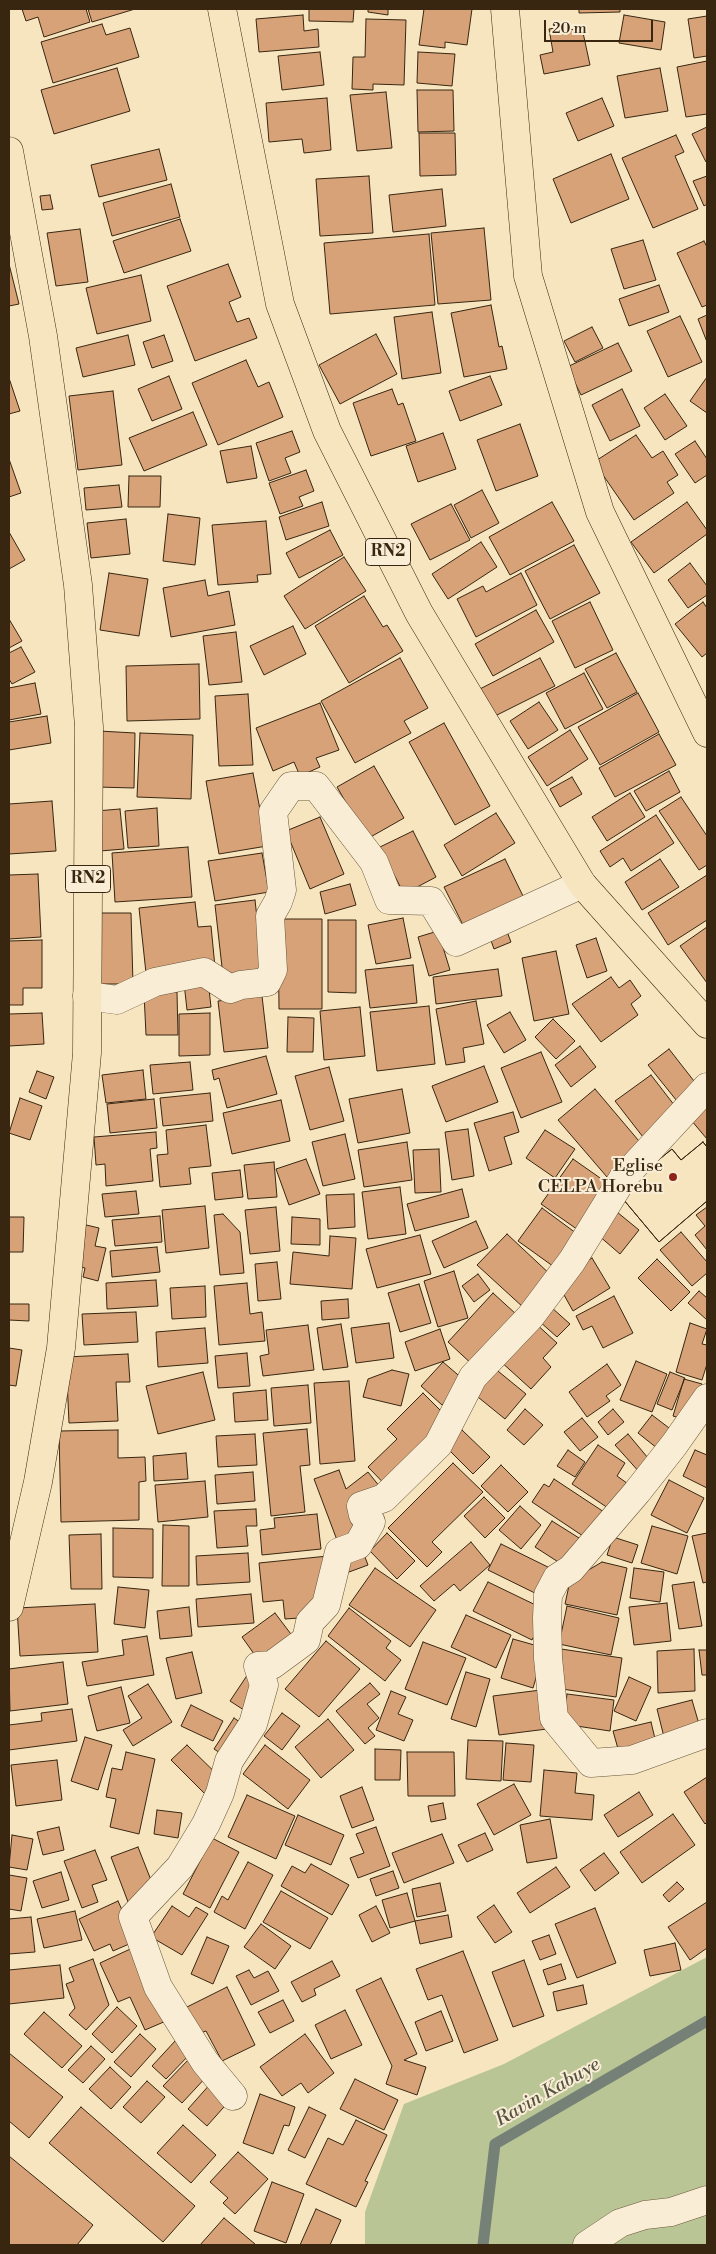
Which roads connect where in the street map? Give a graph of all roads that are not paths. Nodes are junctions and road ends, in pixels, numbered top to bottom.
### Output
1 (222, 9) edge
2 (505, 9) edge
3 (9, 151) edge
4 (707, 733) edge
5 (582, 884) junction
6 (88, 996) junction
7 (707, 1024) edge
8 (707, 1087) edge
9 (707, 1398) edge
10 (9, 1607) edge
11 (707, 1733) edge
12 (233, 2096) dead end
13 (707, 2200) edge
14 (587, 2245) edge

1 - 5 highway, RN2
2 - 4 highway
3 - 6 highway, RN2
5 - 6 street
5 - 7 highway, RN2
6 - 10 highway, RN2
8 - 12 street
9 - 11 street
13 - 14 street

